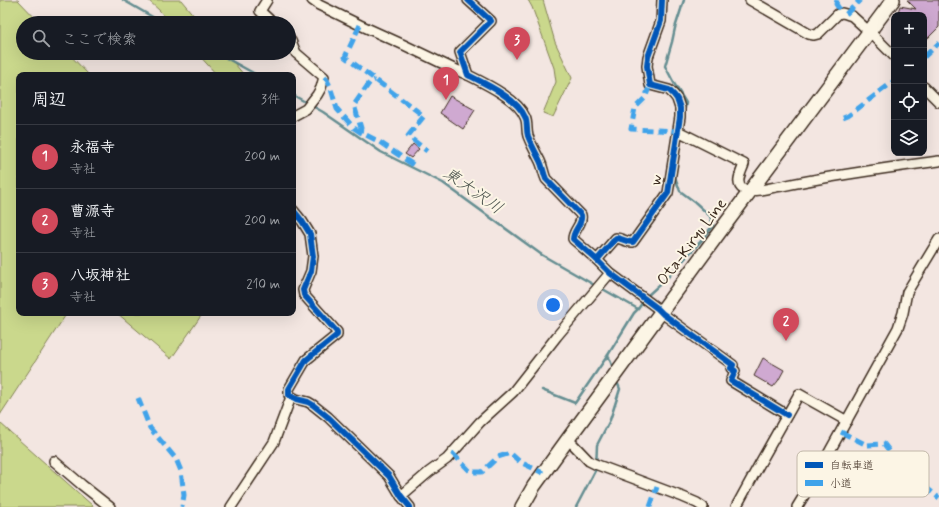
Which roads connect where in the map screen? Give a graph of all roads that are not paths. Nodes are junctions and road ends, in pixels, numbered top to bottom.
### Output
1 (267, 0) edge
2 (312, 0) edge
3 (468, 0) edge
4 (662, 0) edge
5 (750, 0) edge
6 (893, 0) edge
7 (265, 16) edge
8 (869, 32) junction
9 (296, 53) edge
10 (891, 53) edge
11 (468, 75) junction
12 (927, 90) edge
13 (939, 102) edge
14 (296, 114) edge
15 (681, 132) junction
16 (939, 161) edge
17 (751, 191) junction
18 (296, 214) edge
19 (939, 239) edge
20 (597, 260) junction
21 (610, 273) junction
22 (661, 312) junction
23 (291, 397) junction
24 (787, 415) junction
25 (847, 421) junction
26 (568, 439) junction
27 (830, 451) edge
28 (54, 461) dead end
29 (401, 496) junction
30 (803, 497) edge
31 (110, 507) edge
32 (231, 507) edge
33 (410, 507) edge
34 (522, 507) edge
35 (703, 507) edge
36 (736, 507) edge
37 (797, 507) edge

1 - 7 street
2 - 11 street
3 - 11 street
4 - 15 street, w
5 - 8 street
6 - 8 main road, Ota-Kiryu Line
8 - 10 street
8 - 17 main road, Ota-Kiryu Line
9 - 14 street
11 - 20 street
12 - 13 street
15 - 17 street
15 - 20 street, w
16 - 17 street
17 - 22 main road, Ota-Kiryu Line
18 - 23 street
19 - 25 street
20 - 21 street
21 - 22 street
21 - 29 street
22 - 24 street
22 - 26 main road, Ota-Kiryu Line
23 - 29 street
23 - 32 street
24 - 25 street
24 - 36 street
25 - 27 street
26 - 34 main road, Ota-Kiryu Line
26 - 35 street
28 - 31 street
29 - 33 street
30 - 37 street

